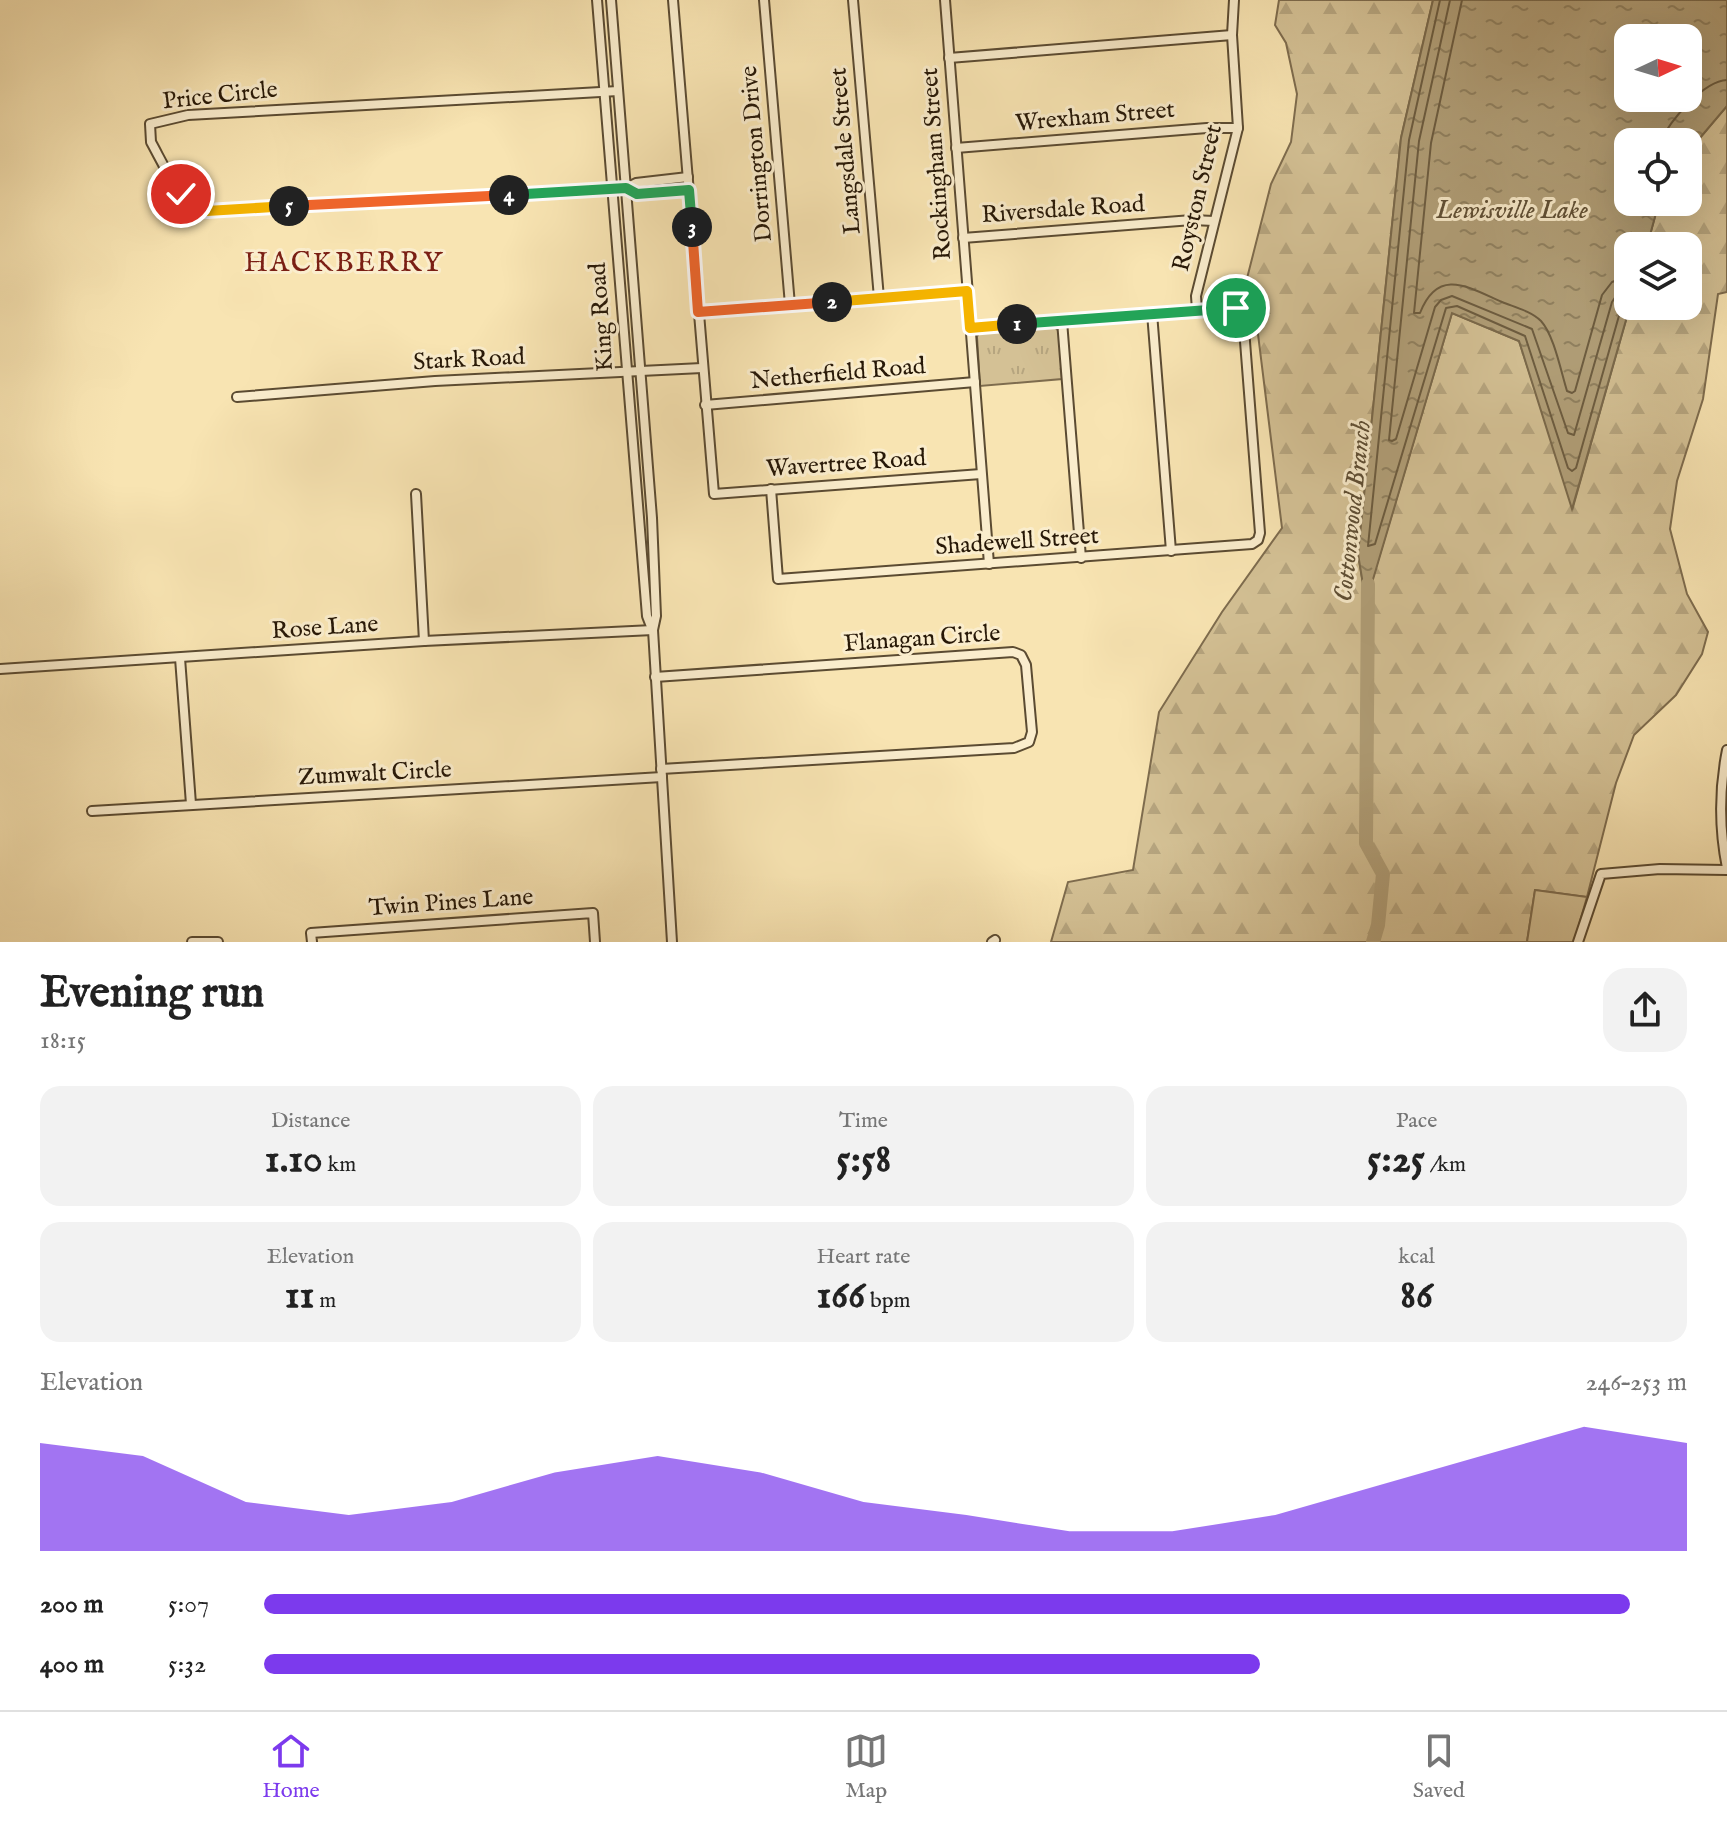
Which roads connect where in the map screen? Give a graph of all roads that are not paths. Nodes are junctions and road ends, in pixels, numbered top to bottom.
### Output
1 (597, 0) edge
2 (611, 0) edge
3 (673, 0) edge
4 (764, 0) edge
5 (853, 0) edge
6 (945, 0) edge
7 (1234, 0) edge
8 (1232, 35) junction
9 (949, 58) junction
10 (618, 91) junction
11 (605, 93) junction
12 (1238, 128) junction
13 (956, 148) junction
14 (688, 177) junction
15 (626, 188) junction
16 (612, 190) junction
17 (689, 190) junction
18 (1214, 221) junction
19 (963, 238) junction
20 (617, 245) junction
21 (631, 245) junction
22 (967, 291) junction
23 (879, 298) junction
24 (790, 305) junction
25 (1197, 310) junction
26 (698, 312) junction
27 (1152, 313) junction
28 (1062, 321) junction
29 (970, 328) junction
30 (702, 368) junction
31 (641, 372) junction
32 (626, 373) junction
33 (975, 382) junction
34 (237, 397) dead end
35 (705, 405) junction
36 (648, 462) junction
37 (634, 463) junction
38 (981, 474) junction
39 (771, 489) junction
40 (416, 494) dead end
41 (1171, 551) junction
42 (1081, 558) junction
43 (989, 564) junction
44 (653, 630) junction
45 (424, 641) junction
46 (180, 658) junction
47 (0, 669) edge
48 (655, 677) junction
49 (1727, 750) edge
50 (661, 773) junction
51 (191, 804) junction
52 (92, 811) dead end
53 (1724, 820) edge
54 (1727, 869) edge
55 (312, 938) edge
56 (218, 941) edge
57 (192, 942) edge
58 (595, 942) edge
59 (672, 942) edge
60 (1578, 942) edge

1 - 11 street, King Road
2 - 10 street, King Road
3 - 14 street
4 - 24 street, Dorrington Drive
5 - 23 street, Langsdale Street
6 - 9 street, Rockingham Street
7 - 8 street, Royston Street
8 - 9 street
8 - 12 street, Royston Street
9 - 13 street, Rockingham Street
10 - 11 street, Price Circle
10 - 15 street, King Road
11 - 16 street, King Road
11 - 16 street, Price Circle
12 - 13 street, Wrexham Street
12 - 18 street, Royston Street
13 - 19 street, Rockingham Street
14 - 15 street
14 - 17 street
15 - 16 street
15 - 17 street
15 - 21 street, King Road
16 - 20 street, King Road
17 - 26 street
18 - 19 street, Riversdale Road
18 - 25 street, Royston Street
19 - 22 street, Rockingham Street
20 - 21 street
20 - 32 street, King Road
21 - 31 street, King Road
22 - 23 street
22 - 29 street, Rockingham Street
23 - 24 street
24 - 26 street
25 - 27 street
25 - 41 street, Shadewell Street
26 - 30 street
27 - 28 street
27 - 41 street
28 - 29 street
28 - 42 street
29 - 33 street, Rockingham Street
30 - 31 street, Stark Road
30 - 35 street
31 - 32 street, Stark Road
31 - 36 street, King Road
32 - 34 street, Stark Road
32 - 37 street, King Road
33 - 35 street, Netherfield Road
33 - 38 street, Rockingham Street
35 - 39 street, Wavertree Road
36 - 37 street
36 - 44 street, King Road
37 - 44 street, King Road
38 - 39 street, Wavertree Road
38 - 43 street, Rockingham Street
39 - 43 street, Shadewell Street
40 - 45 street
41 - 42 street, Shadewell Street
42 - 43 street, Shadewell Street
44 - 45 street, Rose Lane
44 - 48 street, King Road
45 - 46 street, Rose Lane
46 - 47 street, Rose Lane
46 - 51 street
48 - 50 street, King Road
48 - 50 street, Flanagan Circle
49 - 53 street
50 - 51 street, Zumwalt Circle
50 - 59 street, King Road
51 - 52 street, Zumwalt Circle
53 - 54 street
54 - 60 street
55 - 58 street, Twin Pines Lane
56 - 57 street

